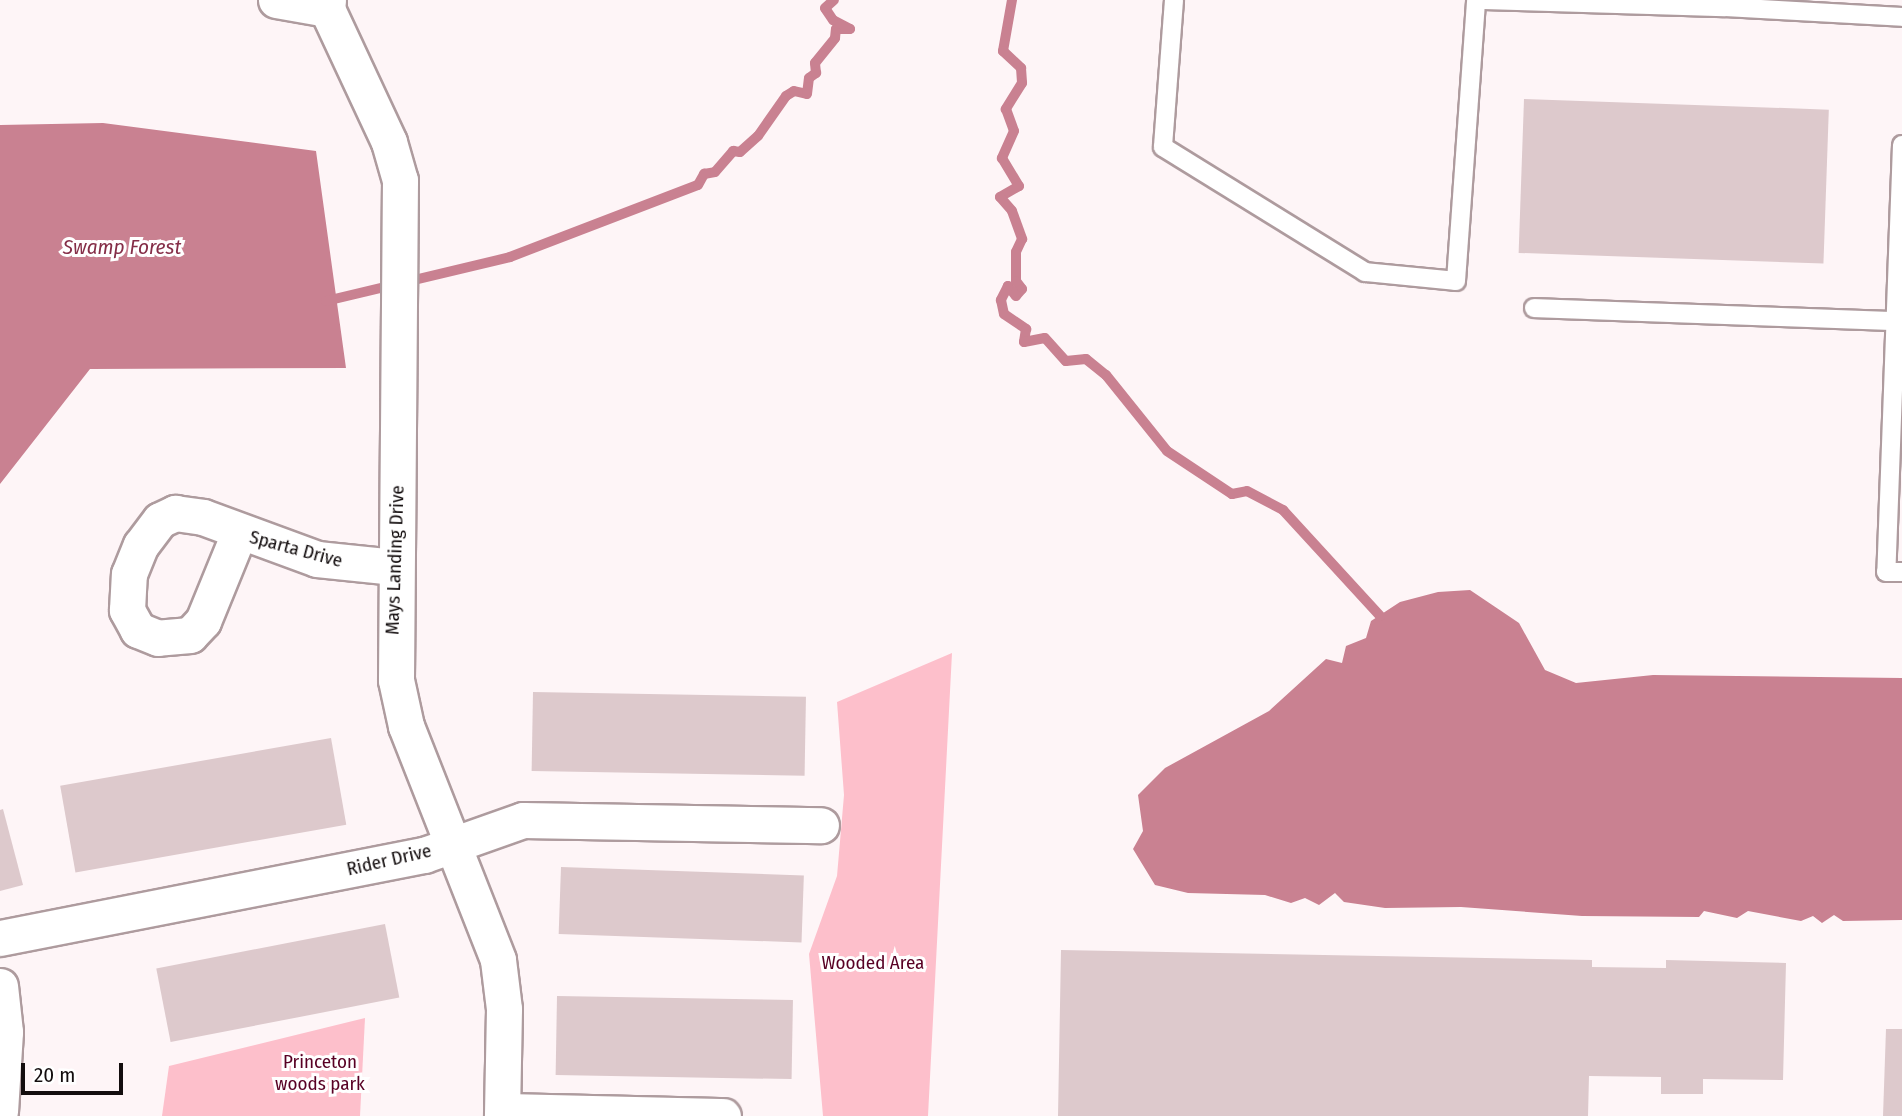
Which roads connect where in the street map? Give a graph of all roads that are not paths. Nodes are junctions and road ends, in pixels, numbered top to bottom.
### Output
1 (276, 0) edge
2 (1174, 0) edge
3 (1476, 0) edge
4 (1484, 0) edge
5 (328, 4) edge
6 (1725, 4) edge
7 (1902, 17) edge
8 (1902, 145) edge
9 (1534, 308) dead end
10 (1896, 321) junction
11 (239, 533) dead end
12 (396, 567) junction
13 (1902, 572) edge
14 (821, 825) dead end
15 (452, 843) junction
16 (0, 938) edge
17 (0, 986) edge
18 (0, 1111) edge
19 (503, 1113) edge
20 (723, 1116) edge

1 - 5 street
2 - 3 lane
4 - 6 lane
5 - 12 street, Mays Landing Drive
6 - 7 lane
8 - 10 lane
9 - 10 lane
10 - 13 lane
11 - 12 street, Sparta Drive
12 - 15 street, Mays Landing Drive
14 - 15 street, Rider Drive
15 - 16 street, Rider Drive
15 - 19 street, Mays Landing Drive
17 - 18 street
19 - 20 street

